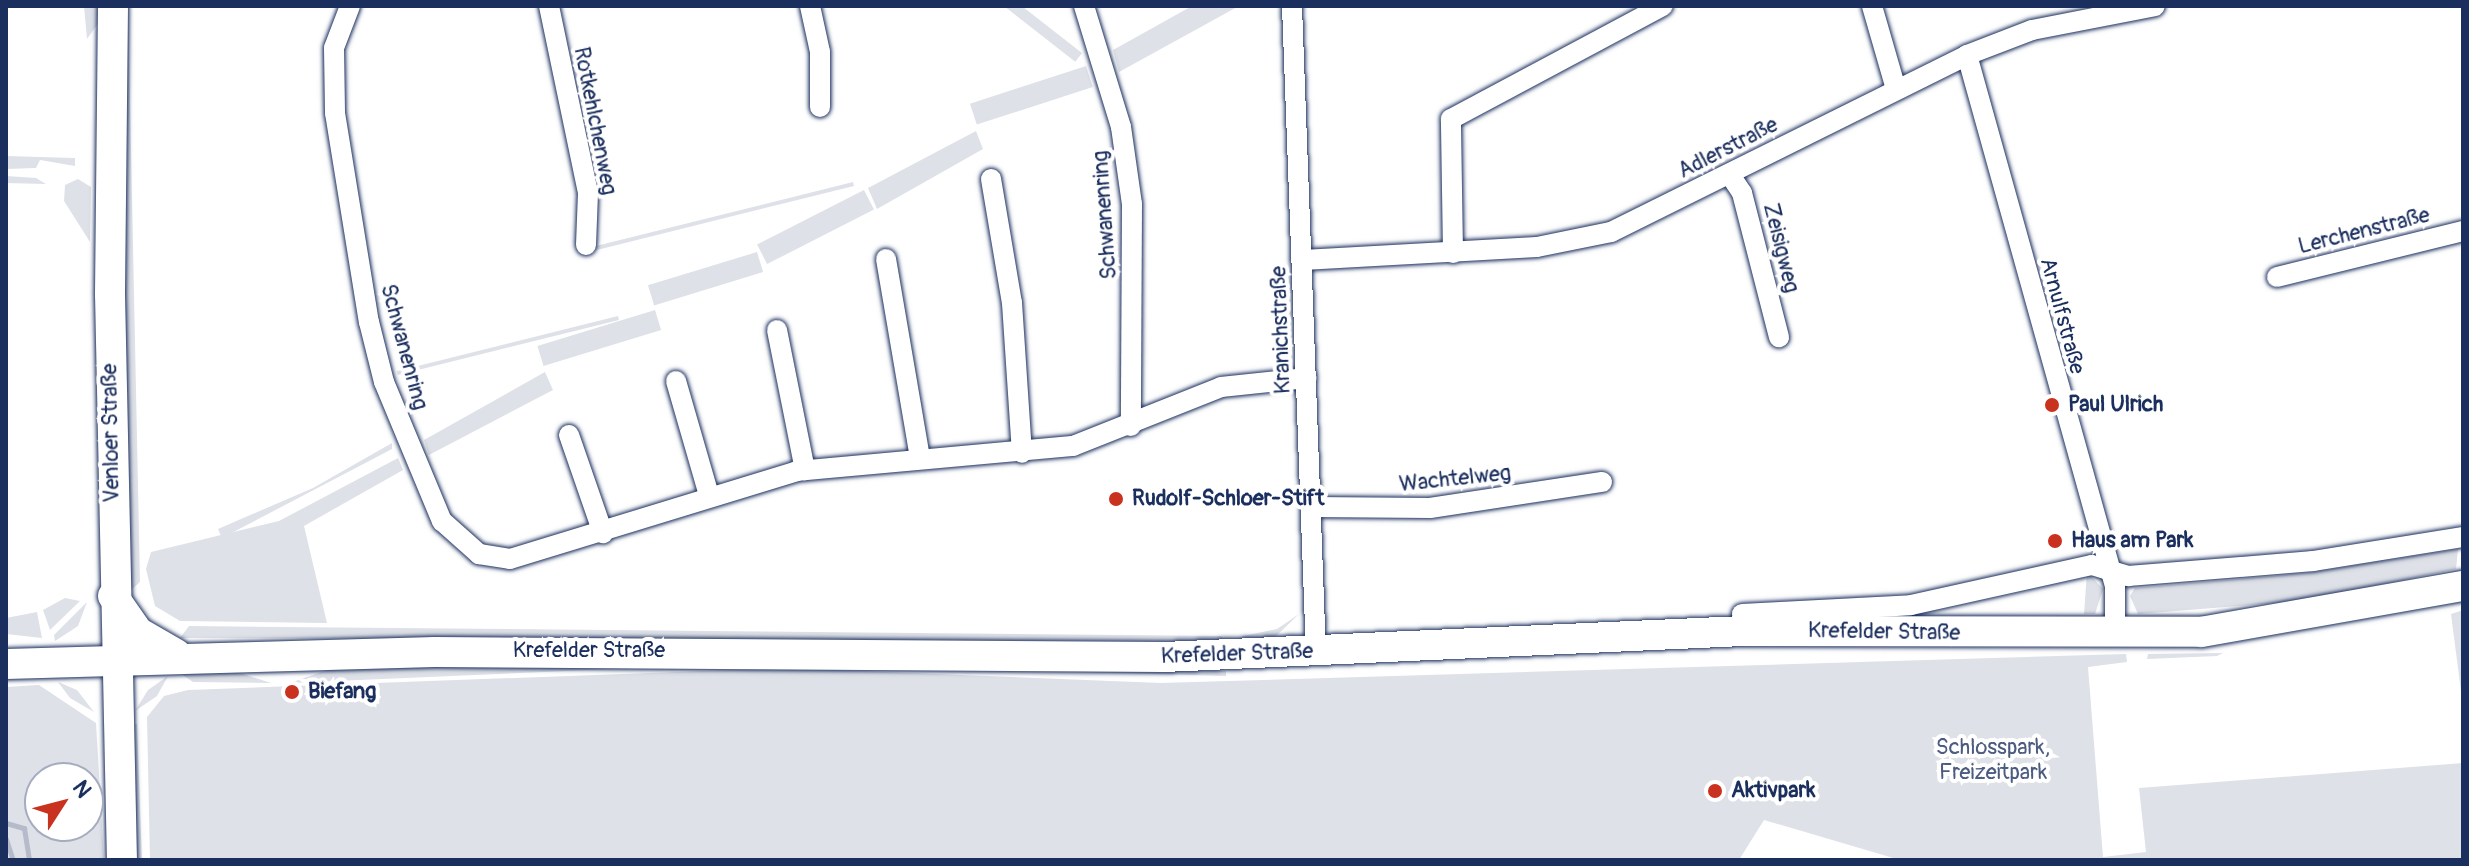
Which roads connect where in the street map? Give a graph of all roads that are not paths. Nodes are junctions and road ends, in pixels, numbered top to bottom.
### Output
1 (113, 6) edge
2 (350, 6) edge
3 (549, 6) edge
4 (810, 6) edge
5 (1084, 6) edge
6 (1292, 6) edge
7 (1663, 6) edge
8 (1872, 6) edge
9 (2155, 6) edge
10 (2097, 10) edge
11 (1967, 55) junction
12 (1896, 89) junction
13 (820, 107) dead end
14 (1730, 175) junction
15 (991, 179) dead end
16 (2463, 231) edge
17 (586, 245) dead end
18 (1453, 253) junction
19 (886, 259) dead end
20 (1303, 260) junction
21 (2277, 277) dead end
22 (777, 330) dead end
23 (1779, 337) dead end
24 (1307, 378) junction
25 (676, 381) dead end
26 (1131, 426) junction
27 (569, 435) dead end
28 (1022, 453) junction
29 (920, 458) junction
30 (805, 470) junction
31 (1602, 482) dead end
32 (709, 495) junction
33 (1311, 507) junction
34 (603, 533) junction
35 (2463, 537) edge
36 (2106, 569) junction
37 (2463, 586) edge
38 (113, 596) junction
39 (1742, 614) dead end
40 (2115, 635) junction
41 (1316, 653) junction
42 (176, 654) junction
43 (114, 658) junction
44 (6, 664) edge
45 (122, 860) edge

1 - 38 main road, Venloer Straße
2 - 34 street, Schwanenring
3 - 17 street, Rotkehlchenweg
4 - 13 street
5 - 26 street, Schwanenring
6 - 20 street, Kranichstraße
7 - 18 street
8 - 12 street
9 - 10 street, Adlerstraße
10 - 11 street, Adlerstraße
11 - 12 street, Adlerstraße
11 - 36 street, Arnulfstraße
12 - 14 street, Adlerstraße
14 - 18 street, Adlerstraße
14 - 23 street, Zeisigweg
15 - 28 street
16 - 21 street, Lerchenstraße
18 - 20 street, Adlerstraße
19 - 29 street
20 - 24 street, Kranichstraße
22 - 30 street
24 - 26 street, Schwanenring
24 - 33 street, Kranichstraße
25 - 32 street
26 - 28 street, Schwanenring
27 - 34 street
28 - 29 street, Schwanenring
29 - 30 street, Schwanenring
30 - 32 street, Schwanenring
31 - 33 street, Wachtelweg
32 - 34 street, Schwanenring
33 - 41 street, Kranichstraße
35 - 36 street, Krefelder Straße
36 - 39 street, Krefelder Straße
36 - 40 street, Arnulfstraße
37 - 40 main road, Krefelder Straße
38 - 42 main road
38 - 43 main road, Venloer Straße
40 - 41 main road, Krefelder Straße
41 - 42 main road, Krefelder Straße
42 - 43 main road, Krefelder Straße
43 - 44 main road, Krefelder Straße
43 - 45 main road, Venloer Straße

